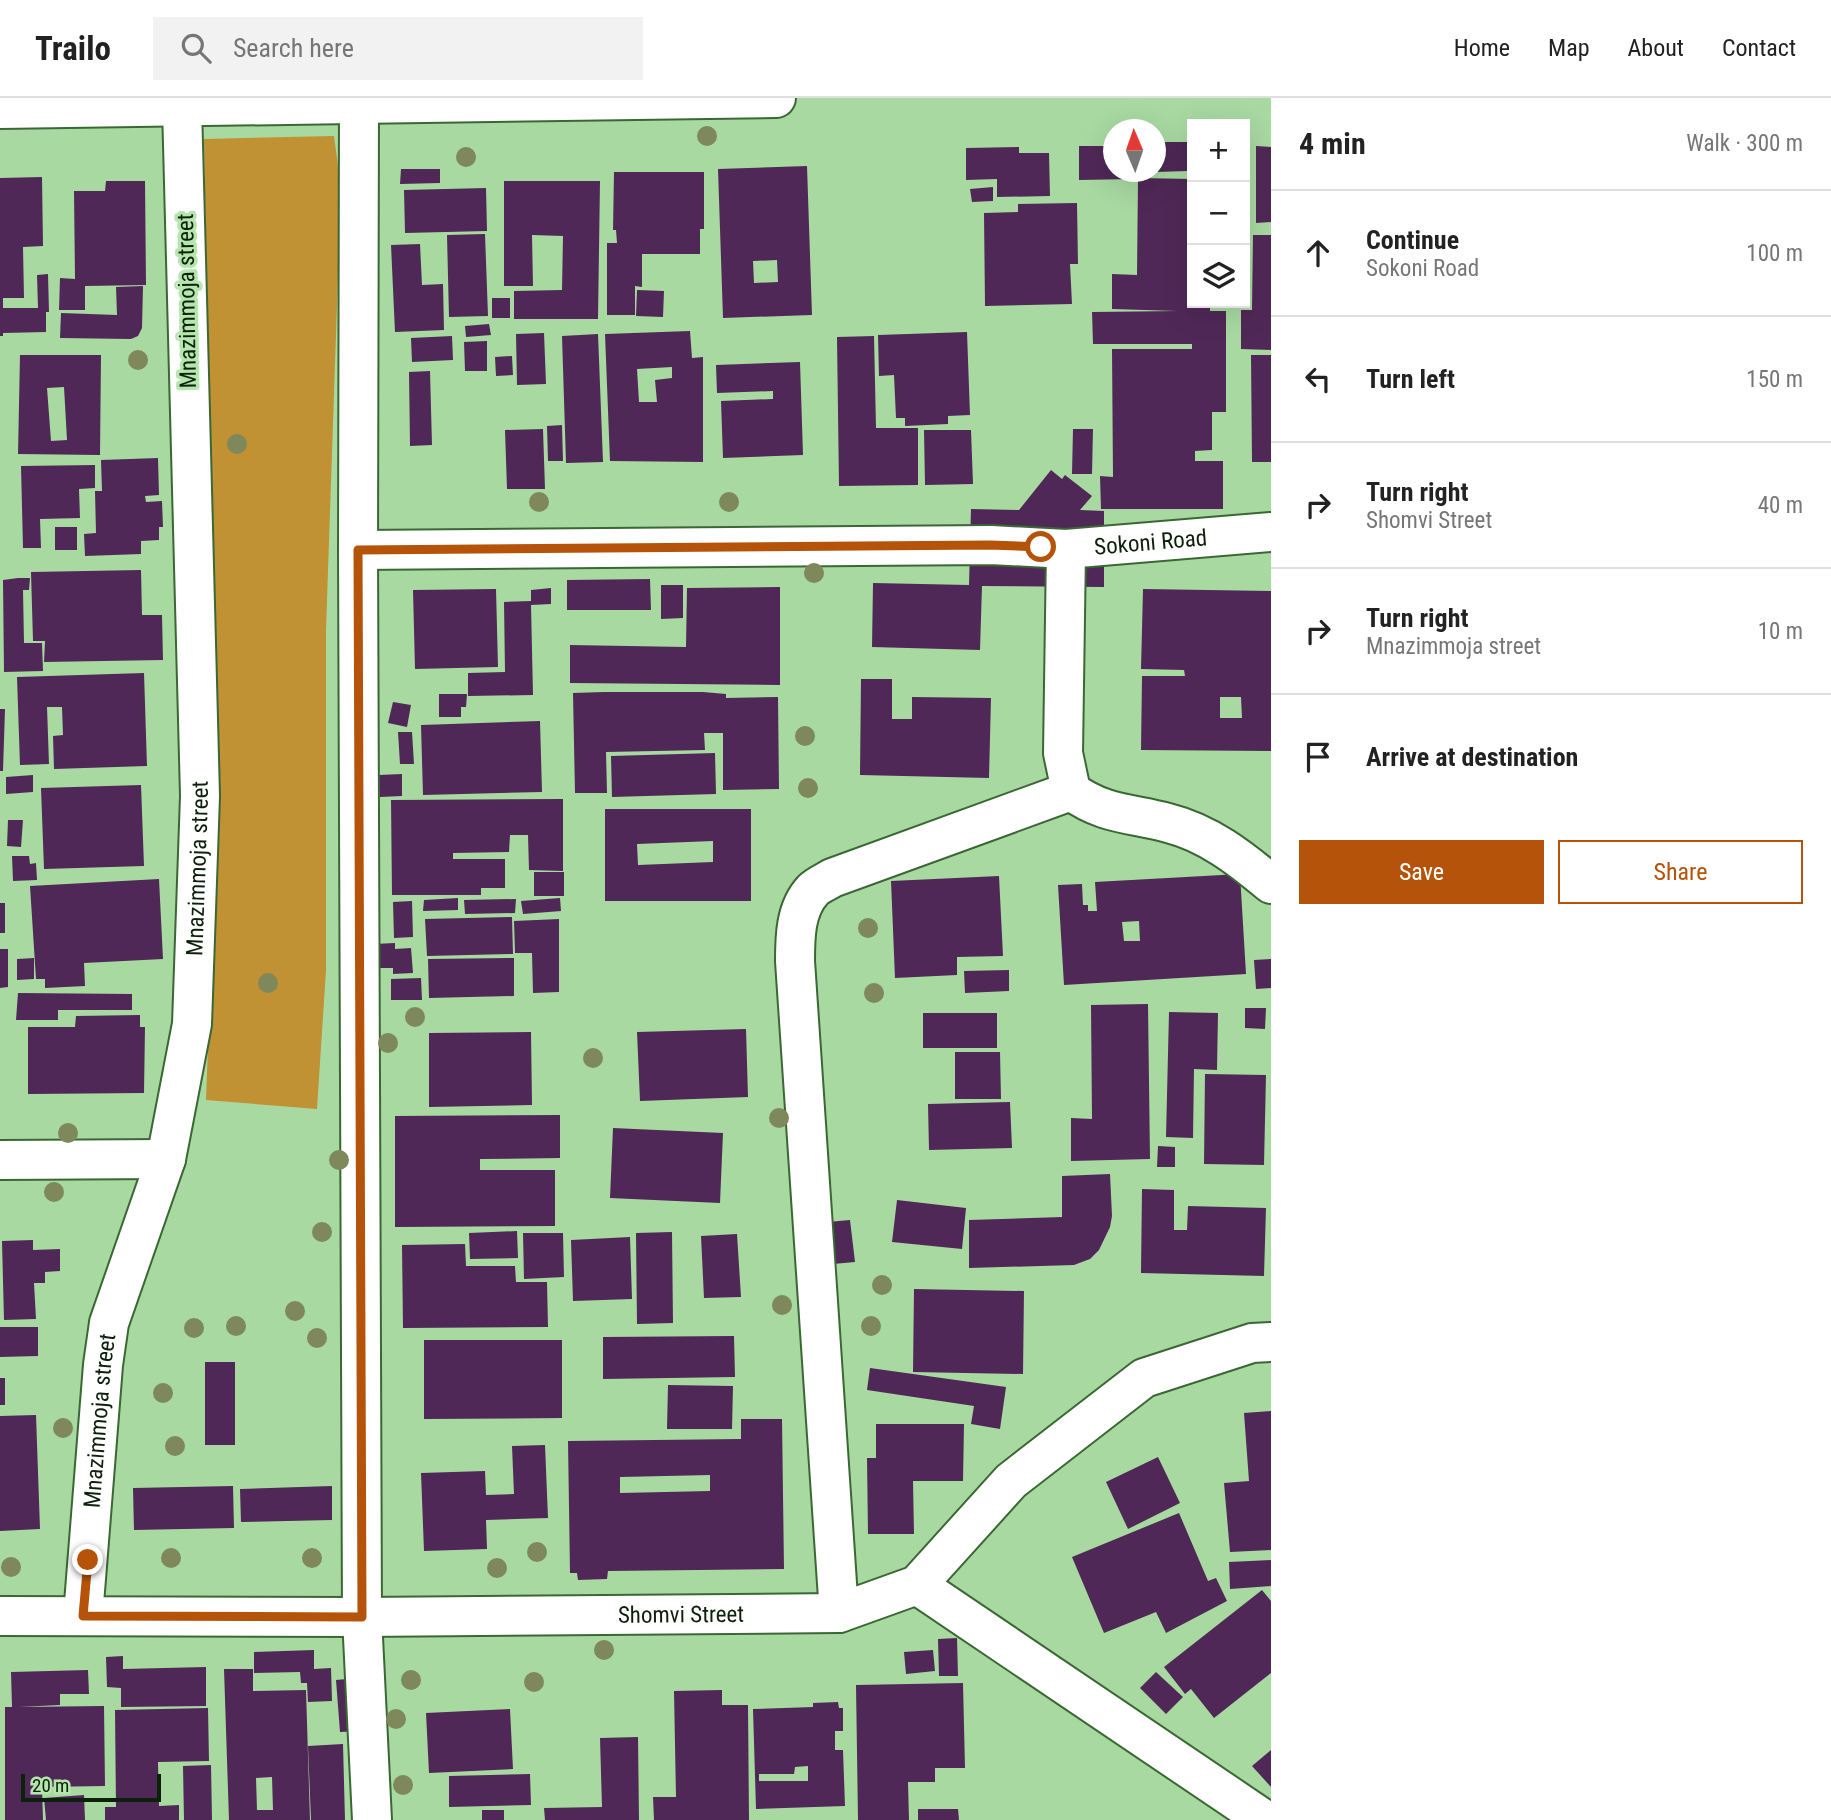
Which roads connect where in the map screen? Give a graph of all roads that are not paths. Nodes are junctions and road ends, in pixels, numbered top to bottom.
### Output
1 (776, 98) edge
2 (457, 100) edge
3 (359, 104) junction
4 (182, 106) junction
5 (0, 108) edge
6 (1271, 532) edge
7 (1066, 549) junction
8 (358, 550) junction
9 (1071, 791) junction
10 (1271, 884) edge
11 (166, 1159) junction
12 (0, 1160) edge
13 (1271, 1342) edge
14 (917, 1585) junction
15 (839, 1613) junction
16 (0, 1616) edge
17 (83, 1616) junction
18 (362, 1617) junction
19 (372, 1820) edge
20 (1265, 1820) edge

1 - 2 street
2 - 3 street
3 - 4 street
3 - 8 street
4 - 5 street
4 - 11 street, Mnazimmoja street
6 - 7 street, Sokoni Road
7 - 8 street, Sokoni Road
7 - 9 street
8 - 18 street
9 - 10 street
9 - 15 street
11 - 12 street
11 - 17 street, Mnazimmoja street
13 - 14 street, Shomvi Street
14 - 15 street, Shomvi Street
14 - 20 street
15 - 18 street, Shomvi Street
16 - 17 street, Shomvi Street
17 - 18 street, Shomvi Street
18 - 19 street

